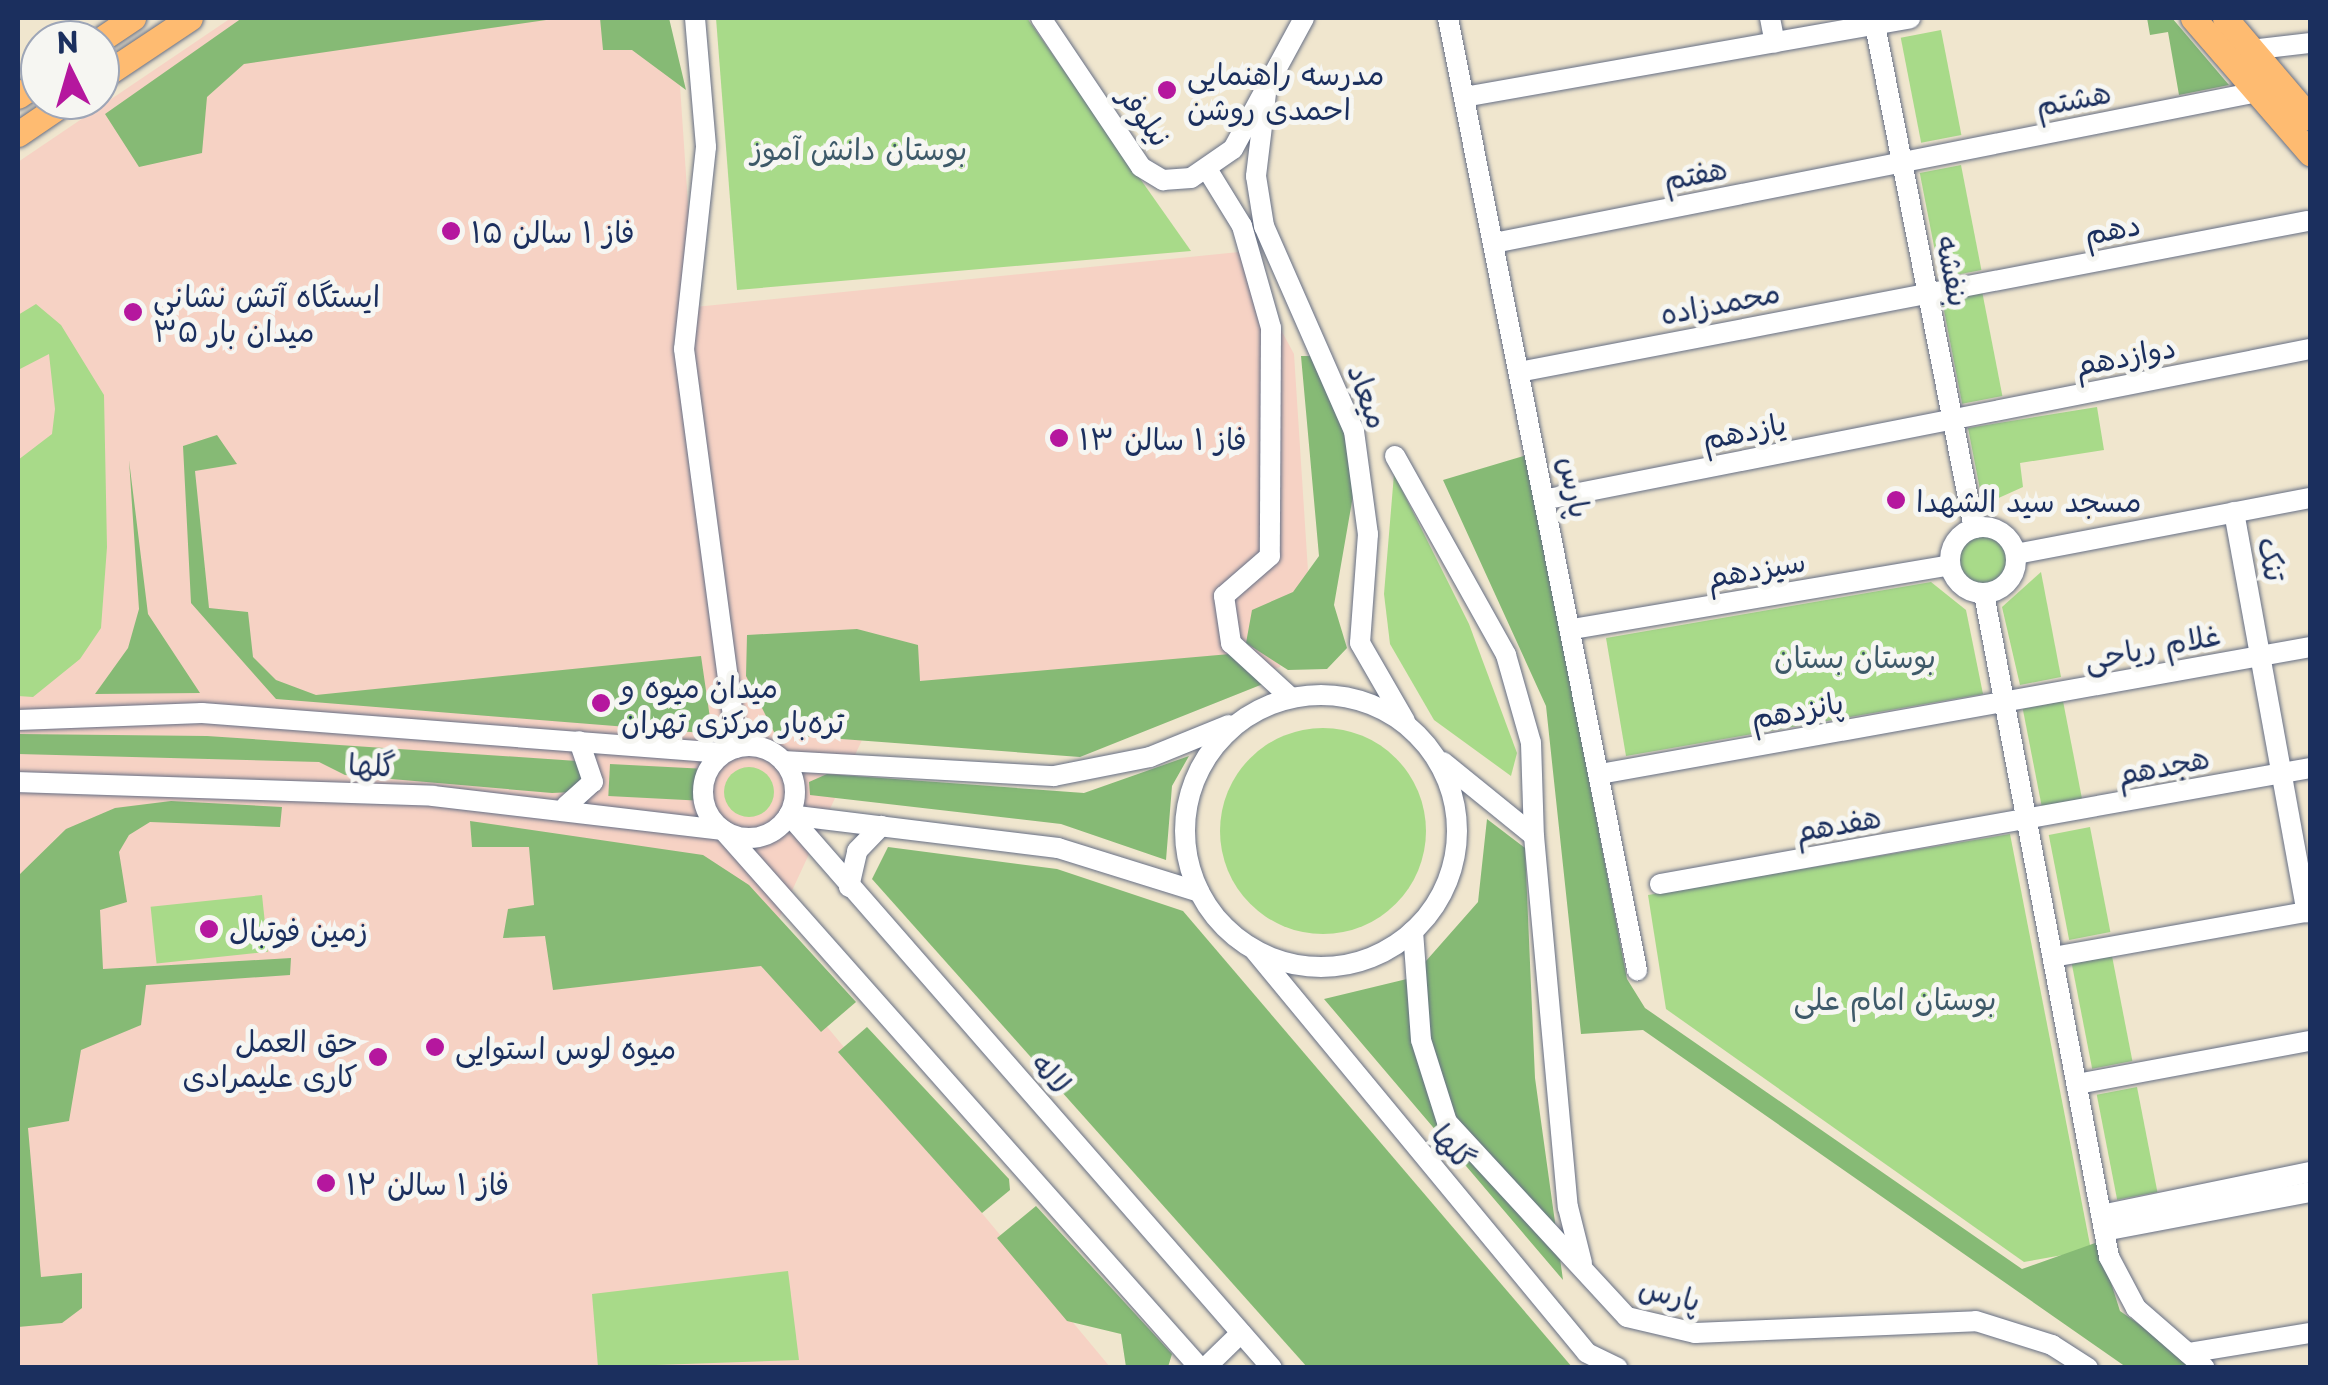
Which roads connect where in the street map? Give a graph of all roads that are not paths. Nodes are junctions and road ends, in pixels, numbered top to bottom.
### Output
1 (190, 18) edge
2 (695, 18) edge
3 (1041, 18) edge
4 (1304, 18) edge
5 (1448, 18) edge
6 (1770, 18) edge
7 (1910, 18) edge
8 (2193, 18) edge
9 (2225, 18) edge
10 (1875, 25) junction
11 (1775, 43) junction
12 (2310, 43) edge
13 (2250, 50) junction
14 (120, 65) edge
15 (1268, 85) junction
16 (2257, 92) junction
17 (1464, 97) junction
18 (2310, 118) edge
19 (2310, 153) edge
20 (1902, 162) junction
21 (1208, 169) junction
22 (2307, 221) dead end
23 (1499, 242) junction
24 (1928, 293) junction
25 (1303, 309) junction
26 (1272, 328) junction
27 (2310, 349) edge
28 (1524, 371) junction
29 (1951, 420) junction
30 (1394, 456) dead end
31 (1548, 498) junction
32 (2310, 498) edge
33 (2234, 512) junction
34 (1974, 528) junction
35 (2016, 554) junction
36 (1950, 565) junction
37 (1984, 594) junction
38 (1573, 629) junction
39 (2310, 647) edge
40 (2260, 656) junction
41 (1291, 698) junction
42 (2004, 704) junction
43 (1244, 718) junction
44 (18, 720) edge
45 (1409, 727) junction
46 (580, 742) junction
47 (730, 750) junction
48 (1435, 756) junction
49 (783, 761) junction
50 (2310, 768) edge
51 (2282, 773) junction
52 (1600, 774) junction
53 (18, 782) edge
54 (566, 806) junction
55 (789, 815) junction
56 (2027, 822) junction
57 (881, 826) junction
58 (723, 830) junction
59 (1534, 836) junction
60 (1660, 884) dead end
61 (848, 887) junction
62 (1198, 892) junction
63 (2309, 912) edge
64 (1413, 931) junction
65 (1253, 950) junction
66 (2053, 957) junction
67 (1638, 970) dead end
68 (2310, 1041) edge
69 (2077, 1084) junction
70 (2310, 1172) edge
71 (2310, 1192) edge
72 (2102, 1223) junction
73 (1582, 1263) dead end
74 (1241, 1333) junction
75 (2310, 1333) edge
76 (2188, 1353) junction
77 (1203, 1368) edge
78 (1272, 1368) edge
79 (1618, 1368) edge
80 (2088, 1368) edge
81 (2205, 1368) edge

1 - 14 main road
2 - 47 street
3 - 21 street, نیلوفر
4 - 15 street
5 - 17 street, پارس
6 - 11 street
7 - 10 street
8 - 16 main road
9 - 13 main road
10 - 11 street
10 - 20 street, بنفشه
11 - 17 street
12 - 13 street
13 - 18 main road
15 - 21 street, نیلوفر
15 - 25 street, میعاد
16 - 19 main road
16 - 20 street, هشتم
17 - 23 street, پارس
20 - 23 street, هفتم
20 - 24 street, بنفشه
21 - 26 street
22 - 24 street, دهم
23 - 28 street, پارس
24 - 28 street, محمدزاده
24 - 29 street, بنفشه
25 - 26 street
25 - 45 street, میعاد
26 - 41 street
27 - 29 street, دوازدهم
28 - 31 street, پارس
29 - 31 street, یازدهم
29 - 34 street, بنفشه
30 - 59 street
31 - 38 street, پارس
32 - 33 street
33 - 35 street
33 - 40 street, تنک
34 - 35 street
34 - 36 street
35 - 37 street
36 - 37 street
36 - 38 street, سیزدهم
37 - 42 street
38 - 52 street, پارس
39 - 40 street, غلام ریاحی
40 - 42 street, غلام ریاحی
40 - 51 street, تنک
41 - 43 street
41 - 45 street
42 - 52 street, پانزدهم
42 - 56 street
43 - 49 street
43 - 62 street
44 - 46 street, گلها
45 - 48 street
46 - 47 street, گلها
46 - 54 street
47 - 49 street
47 - 58 street
48 - 59 street
48 - 64 street
49 - 55 street
50 - 51 street, هجدهم
51 - 56 street, هجدهم
51 - 63 street, تنک
52 - 67 street, پارس
53 - 54 street, گلها
54 - 58 street, گلها
55 - 57 street
55 - 58 street
55 - 61 street, لاله
56 - 60 street, هفدهم
56 - 66 street
57 - 61 street
57 - 62 street
58 - 77 street
59 - 73 street
61 - 74 street, لاله
62 - 65 street
63 - 66 street
64 - 65 street
64 - 80 street, پارس
65 - 79 street, گلها
66 - 69 street
68 - 69 street
69 - 72 street
70 - 72 street
71 - 72 street
72 - 76 street
74 - 77 street
74 - 78 street, لاله
75 - 76 street
76 - 81 street

